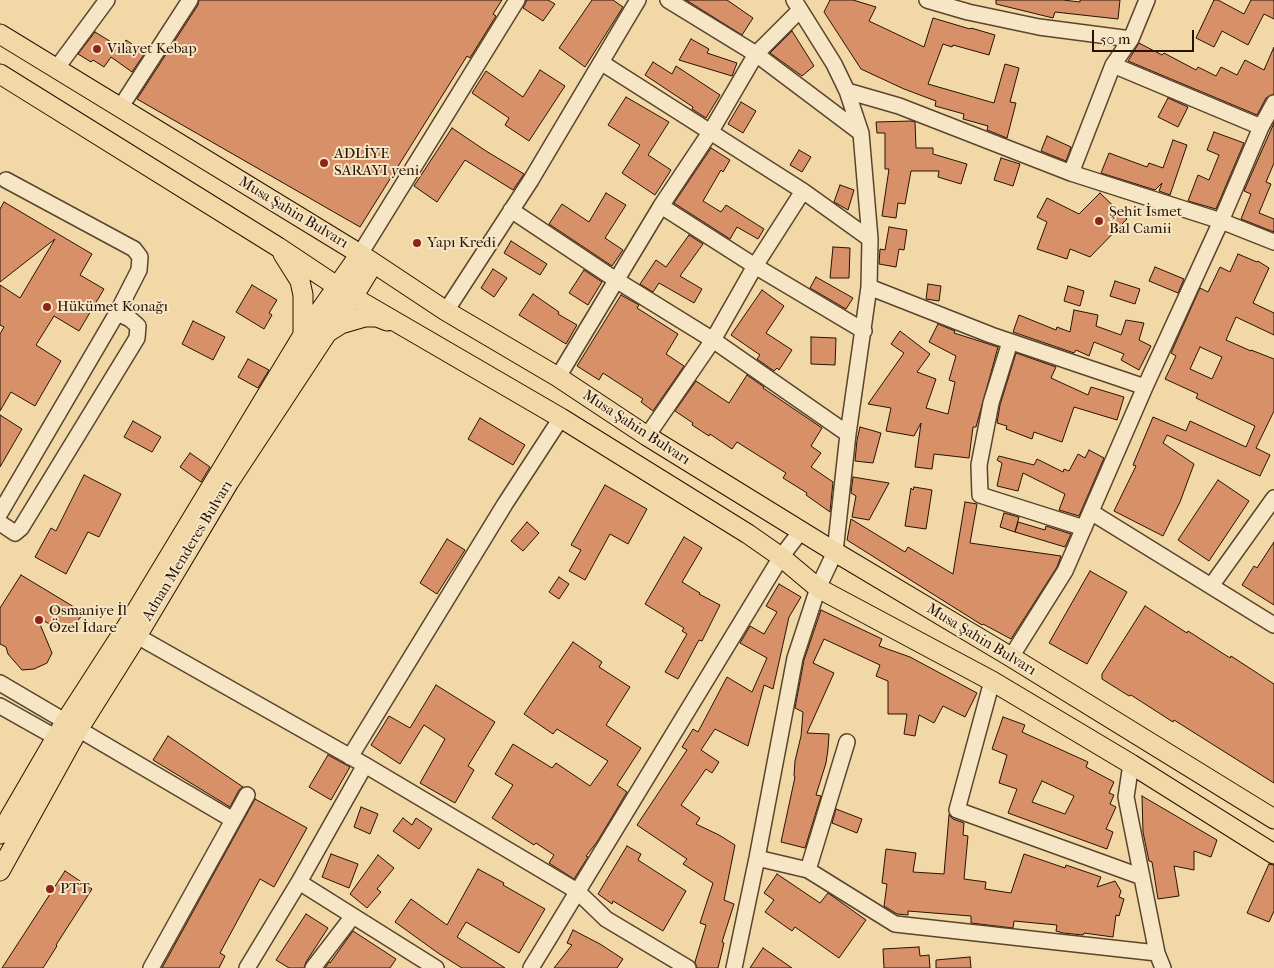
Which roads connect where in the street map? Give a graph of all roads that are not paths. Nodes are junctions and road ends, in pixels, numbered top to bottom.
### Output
1 (106, 0) edge
2 (190, 0) edge
3 (517, 0) edge
4 (638, 0) edge
5 (668, 0) edge
6 (927, 0) edge
7 (1147, 0) edge
8 (797, 5) edge
9 (0, 34) edge
10 (1130, 39) junction
11 (756, 54) junction
12 (602, 63) junction
13 (1113, 65) junction
14 (56, 68) junction
15 (0, 74) edge
16 (847, 91) junction
17 (1274, 103) edge
18 (120, 108) junction
19 (1261, 127) junction
20 (710, 131) junction
21 (861, 133) junction
22 (1071, 173) junction
23 (6, 180) dead end
24 (803, 191) junction
25 (661, 206) junction
26 (511, 210) junction
27 (1221, 221) junction
28 (870, 239) junction
29 (1274, 242) edge
30 (278, 247) junction
31 (366, 259) junction
32 (755, 266) junction
33 (616, 280) junction
34 (337, 285) junction
35 (869, 287) junction
36 (353, 297) junction
37 (446, 311) junction
38 (117, 314) junction
39 (864, 331) junction
40 (327, 333) junction
41 (303, 335) junction
42 (713, 340) junction
43 (1010, 342) junction
44 (558, 377) junction
45 (1145, 387) junction
46 (561, 418) junction
47 (848, 434) junction
48 (647, 436) junction
49 (1274, 498) edge
50 (1091, 512) junction
51 (1, 524) edge
52 (1084, 528) junction
53 (801, 531) junction
54 (835, 552) junction
55 (781, 558) junction
56 (1211, 586) junction
57 (818, 588) junction
58 (1274, 625) edge
59 (137, 636) junction
60 (1011, 657) junction
61 (992, 681) junction
62 (0, 683) edge
63 (0, 706) edge
64 (67, 734) junction
65 (847, 742) dead end
66 (350, 757) junction
67 (1131, 764) junction
68 (366, 765) junction
69 (246, 795) dead end
70 (1274, 819) edge
71 (233, 820) junction
72 (0, 834) edge
73 (1274, 854) edge
74 (757, 858) junction
75 (808, 870) junction
76 (0, 871) edge
77 (1142, 877) junction
78 (299, 882) junction
79 (577, 891) junction
80 (353, 916) junction
81 (1156, 952) junction
82 (414, 962) edge
83 (151, 968) edge
84 (246, 968) edge
85 (313, 968) edge
86 (436, 968) edge
87 (531, 968) edge
88 (688, 968) edge
89 (734, 968) edge
90 (1163, 968) edge

1 - 14 street
2 - 18 street
3 - 31 street
4 - 12 street
5 - 11 street
6 - 10 street
7 - 10 street
8 - 11 street
8 - 16 street
9 - 14 main road, Musa Şahin Bulvarı
10 - 13 street
11 - 20 street
11 - 21 street
12 - 20 street
12 - 26 street
13 - 19 street
13 - 22 street
14 - 18 main road, Musa Şahin Bulvarı
15 - 30 main road, Musa Şahin Bulvarı
16 - 21 street
16 - 22 street
17 - 19 street
18 - 31 main road, Musa Şahin Bulvarı
19 - 27 street
20 - 24 street
20 - 25 street
21 - 28 street
22 - 27 street
23 - 38 street
24 - 28 street
24 - 32 street
25 - 32 street
25 - 33 street
26 - 33 street
26 - 37 street
27 - 29 street
27 - 45 street
28 - 35 street
30 - 34 main road, Musa Şahin Bulvarı
30 - 41 main road
31 - 34 main road, Adnan Menderes Bulvarı
31 - 36 main road, Adnan Menderes Bulvarı
31 - 37 main road, Musa Şahin Bulvarı
32 - 39 street
32 - 42 street
33 - 42 street
33 - 44 street
34 - 36 main road, Musa Şahin Bulvarı
34 - 41 main road, Adnan Menderes Bulvarı
35 - 39 street
35 - 43 street
36 - 40 main road, Adnan Menderes Bulvarı
36 - 46 main road, Musa Şahin Bulvarı
37 - 44 main road, Musa Şahin Bulvarı
38 - 51 street
38 - 51 street
39 - 47 street
40 - 46 main road
40 - 59 main road, Adnan Menderes Bulvarı
41 - 64 main road, Adnan Menderes Bulvarı
42 - 47 street
42 - 48 street
43 - 45 street
43 - 52 street
44 - 48 main road, Musa Şahin Bulvarı
45 - 50 street
46 - 55 main road, Musa Şahin Bulvarı
46 - 66 street
47 - 54 street
48 - 53 main road, Musa Şahin Bulvarı
49 - 56 street
50 - 52 street
50 - 56 street
52 - 60 street
53 - 54 main road, Musa Şahin Bulvarı
53 - 55 street
54 - 57 street
54 - 60 main road, Musa Şahin Bulvarı
55 - 57 main road, Musa Şahin Bulvarı
55 - 79 street
56 - 58 street
57 - 61 main road, Musa Şahin Bulvarı
57 - 74 street
59 - 64 main road, Adnan Menderes Bulvarı
59 - 66 street
60 - 70 main road, Musa Şahin Bulvarı
61 - 67 main road, Musa Şahin Bulvarı
61 - 77 street
62 - 64 street
63 - 64 street
64 - 71 street
64 - 72 main road, Adnan Menderes Bulvarı
64 - 76 main road, Adnan Menderes Bulvarı
65 - 75 street
66 - 68 street
67 - 73 main road, Musa Şahin Bulvarı
67 - 77 street
68 - 78 street
68 - 79 street
69 - 71 street
71 - 83 street
74 - 75 street
74 - 89 street
75 - 81 street
77 - 81 street
78 - 80 street
78 - 84 street
79 - 87 street
79 - 88 street
80 - 82 street
80 - 85 street
81 - 90 street
82 - 86 street

